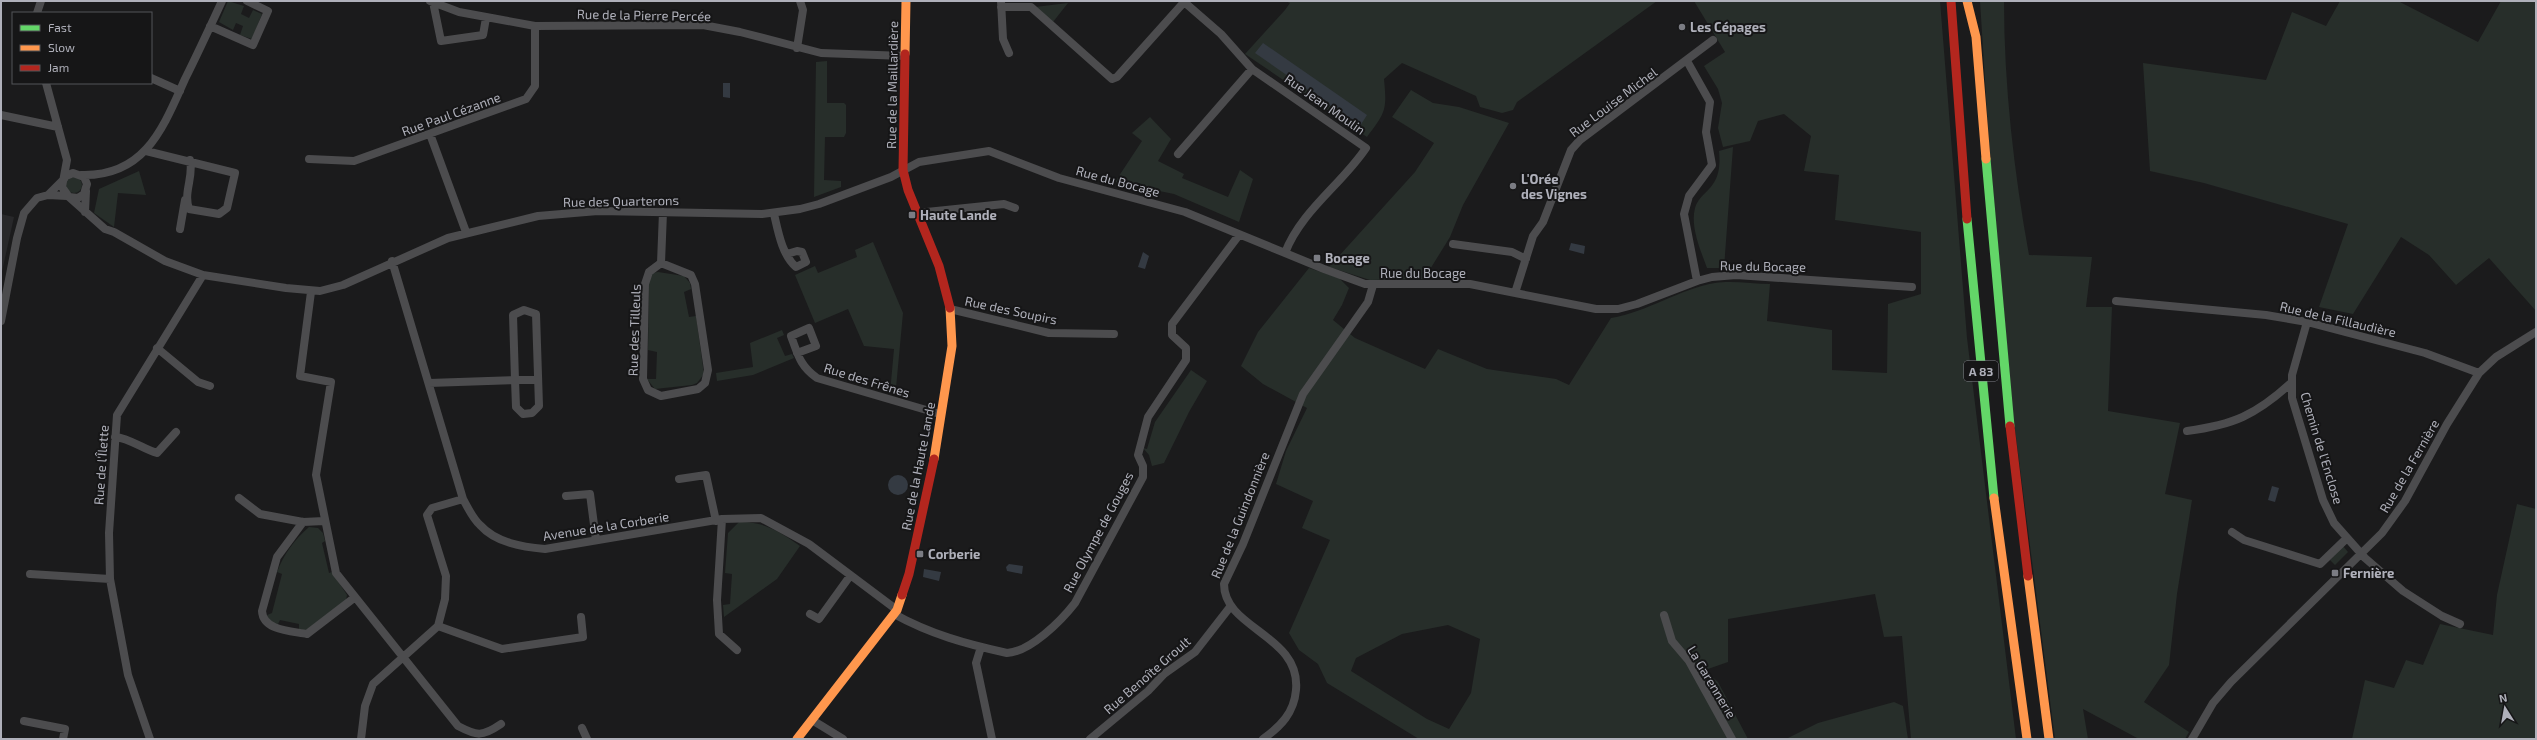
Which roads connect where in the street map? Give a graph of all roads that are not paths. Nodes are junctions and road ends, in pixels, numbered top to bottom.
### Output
1 (41, 1) edge
2 (222, 1) edge
3 (247, 1) edge
4 (800, 1) edge
5 (906, 1) edge
6 (1184, 1) edge
7 (1951, 1) edge
8 (1967, 1) edge
9 (435, 2) edge
10 (1001, 4) edge
11 (37, 12) edge
12 (486, 18) junction
13 (210, 26) junction
14 (535, 26) junction
15 (1714, 40) dead end
16 (797, 48) junction
17 (1009, 53) dead end
18 (905, 56) junction
19 (1687, 60) junction
20 (1252, 69) junction
21 (152, 78) edge
22 (46, 84) edge
23 (180, 91) junction
24 (1, 115) edge
25 (58, 127) junction
26 (430, 134) junction
27 (146, 151) junction
28 (1178, 154) dead end
29 (309, 159) dead end
30 (67, 160) junction
31 (190, 160) junction
32 (903, 170) junction
33 (79, 174) junction
34 (100, 176) junction
35 (65, 178) junction
36 (86, 189) junction
37 (48, 195) junction
38 (68, 196) junction
39 (186, 199) junction
40 (1015, 208) dead end
41 (85, 212) junction
42 (663, 212) junction
43 (917, 213) junction
44 (774, 214) junction
45 (180, 229) dead end
46 (466, 232) junction
47 (1239, 235) junction
48 (1453, 244) dead end
49 (1285, 253) junction
50 (787, 254) dead end
51 (1526, 259) junction
52 (392, 261) junction
53 (661, 263) junction
54 (203, 274) junction
55 (1697, 281) junction
56 (1373, 285) junction
57 (1912, 287) dead end
58 (311, 292) junction
59 (1515, 292) junction
60 (2116, 301) dead end
61 (950, 309) junction
62 (1, 321) edge
63 (2307, 322) junction
64 (2536, 332) edge
65 (1114, 334) dead end
66 (157, 348) junction
67 (797, 353) dead end
68 (2479, 373) junction
69 (515, 380) junction
70 (538, 380) junction
71 (429, 383) junction
72 (2291, 383) junction
73 (210, 386) dead end
74 (940, 414) junction
75 (2187, 431) dead end
76 (176, 432) dead end
77 (115, 436) junction
78 (679, 479) dead end
79 (566, 496) dead end
80 (239, 498) dead end
81 (463, 500) junction
82 (719, 520) junction
83 (324, 521) junction
84 (303, 522) junction
85 (2232, 532) dead end
86 (2346, 538) junction
87 (596, 540) junction
88 (2362, 554) junction
89 (30, 574) dead end
90 (850, 576) junction
91 (110, 579) junction
92 (354, 598) junction
93 (1230, 607) junction
94 (895, 612) junction
95 (810, 614) dead end
96 (1664, 615) dead end
97 (581, 617) dead end
98 (2460, 624) dead end
99 (438, 626) junction
100 (981, 648) junction
101 (737, 650) dead end
102 (402, 657) junction
103 (812, 720) junction
104 (24, 721) dead end
105 (501, 724) dead end
106 (582, 728) dead end
107 (63, 739) edge
108 (150, 739) edge
109 (361, 739) edge
110 (587, 739) edge
111 (798, 739) edge
112 (843, 739) edge
113 (992, 739) edge
114 (1090, 739) edge
115 (1263, 739) edge
116 (1732, 739) edge
117 (2026, 739) edge
118 (2042, 739) edge
119 (2049, 739) edge
120 (2192, 739) edge

1 - 11 street
2 - 13 street
3 - 13 street
4 - 16 street
5 - 18 main road, Rue de la Maillardière
6 - 10 street
6 - 20 street
7 - 117 main road, A 83
8 - 118 main road, A 83
8 - 119 main road
9 - 12 street, Rue de la Pierre Percée
9 - 12 street
10 - 17 street
12 - 14 street, Rue de la Pierre Percée
13 - 23 street
14 - 16 street, Rue de la Pierre Percée
14 - 26 street, Rue Paul Cézanne
15 - 19 street, Rue Louise Michel
16 - 18 street, Rue de la Pierre Percée
18 - 32 main road, Rue de la Maillardière
19 - 51 street, Rue Louise Michel
19 - 55 street
20 - 28 street
20 - 49 street, Rue Jean Moulin
21 - 23 street
22 - 25 street
23 - 27 street
24 - 25 street
25 - 30 street
26 - 29 street, Rue Paul Cézanne
26 - 46 street
27 - 31 street
27 - 34 street
30 - 33 street
30 - 35 street
31 - 39 street
31 - 39 street
32 - 43 main road, Rue de la Haute Lande
32 - 44 street, Rue des Quarterons
32 - 47 street, Rue du Bocage
33 - 34 street
33 - 35 street
33 - 36 street
34 - 36 street
35 - 37 street
35 - 38 street
36 - 38 street
36 - 41 street
37 - 38 street
37 - 62 street
38 - 41 street
39 - 45 street
40 - 43 street
41 - 54 street
42 - 44 street, Rue des Quarterons
42 - 46 street, Rue des Quarterons
42 - 53 street
43 - 61 main road, Rue de la Haute Lande
44 - 50 street
46 - 52 street, Rue des Quarterons
47 - 49 street, Rue du Bocage
47 - 100 street, Rue Olympe de Gouges
48 - 51 street
49 - 56 street, Rue du Bocage
51 - 59 street, Rue Louise Michel
52 - 58 street, Rue des Quarterons
52 - 71 street, Avenue de la Corberie
53 - 53 street, Rue des Tilleuls
54 - 58 street, Rue des Quarterons
54 - 66 street, Rue de l'Îlette
55 - 57 street, Rue du Bocage
55 - 59 street, Rue du Bocage
56 - 59 street, Rue du Bocage
56 - 93 street, Rue de la Guindonnière
58 - 83 street
60 - 63 street, Rue de la Fillaudière
61 - 65 street, Rue des Soupirs
61 - 74 main road, Rue de la Haute Lande
63 - 68 street, Rue de la Fillaudière
63 - 72 street, Chemin de l'Enclose
64 - 68 street, Rue de la Fernière
66 - 73 street
66 - 77 street, Rue de l'Îlette
67 - 74 street, Rue des Frênes
68 - 88 street, Rue de la Fernière
69 - 70 street
69 - 70 street
69 - 70 street
69 - 71 street
71 - 81 street, Avenue de la Corberie
72 - 75 street, Chemin de l'Enclose
72 - 86 street, Chemin de l'Enclose
74 - 94 main road, Rue de la Haute Lande
76 - 77 street
77 - 91 street, Rue de l'Îlette
78 - 82 street
79 - 87 street
80 - 84 street
81 - 87 street, Avenue de la Corberie
81 - 99 street
82 - 87 street, Avenue de la Corberie
82 - 90 street, Avenue de la Corberie
82 - 101 street
83 - 84 street
83 - 92 street
84 - 92 street
85 - 86 street
86 - 88 street, Chemin de l'Enclose
88 - 98 street, Chemin de l'Enclose
88 - 120 street, Rue de la Fernière
89 - 91 street
90 - 94 street, Avenue de la Corberie
90 - 95 street
91 - 108 street, Rue de l'Îlette
92 - 102 street
93 - 114 street, Rue Benoîte Groult
93 - 115 street
94 - 100 street, Rue Olympe de Gouges
94 - 103 main road, Rue de la Haute Lande
96 - 116 street, La Garennerie
97 - 99 street
99 - 102 street
100 - 113 street
102 - 105 street
102 - 109 street
103 - 111 main road, Rue de la Haute Lande
103 - 112 street
104 - 107 street
106 - 110 street

